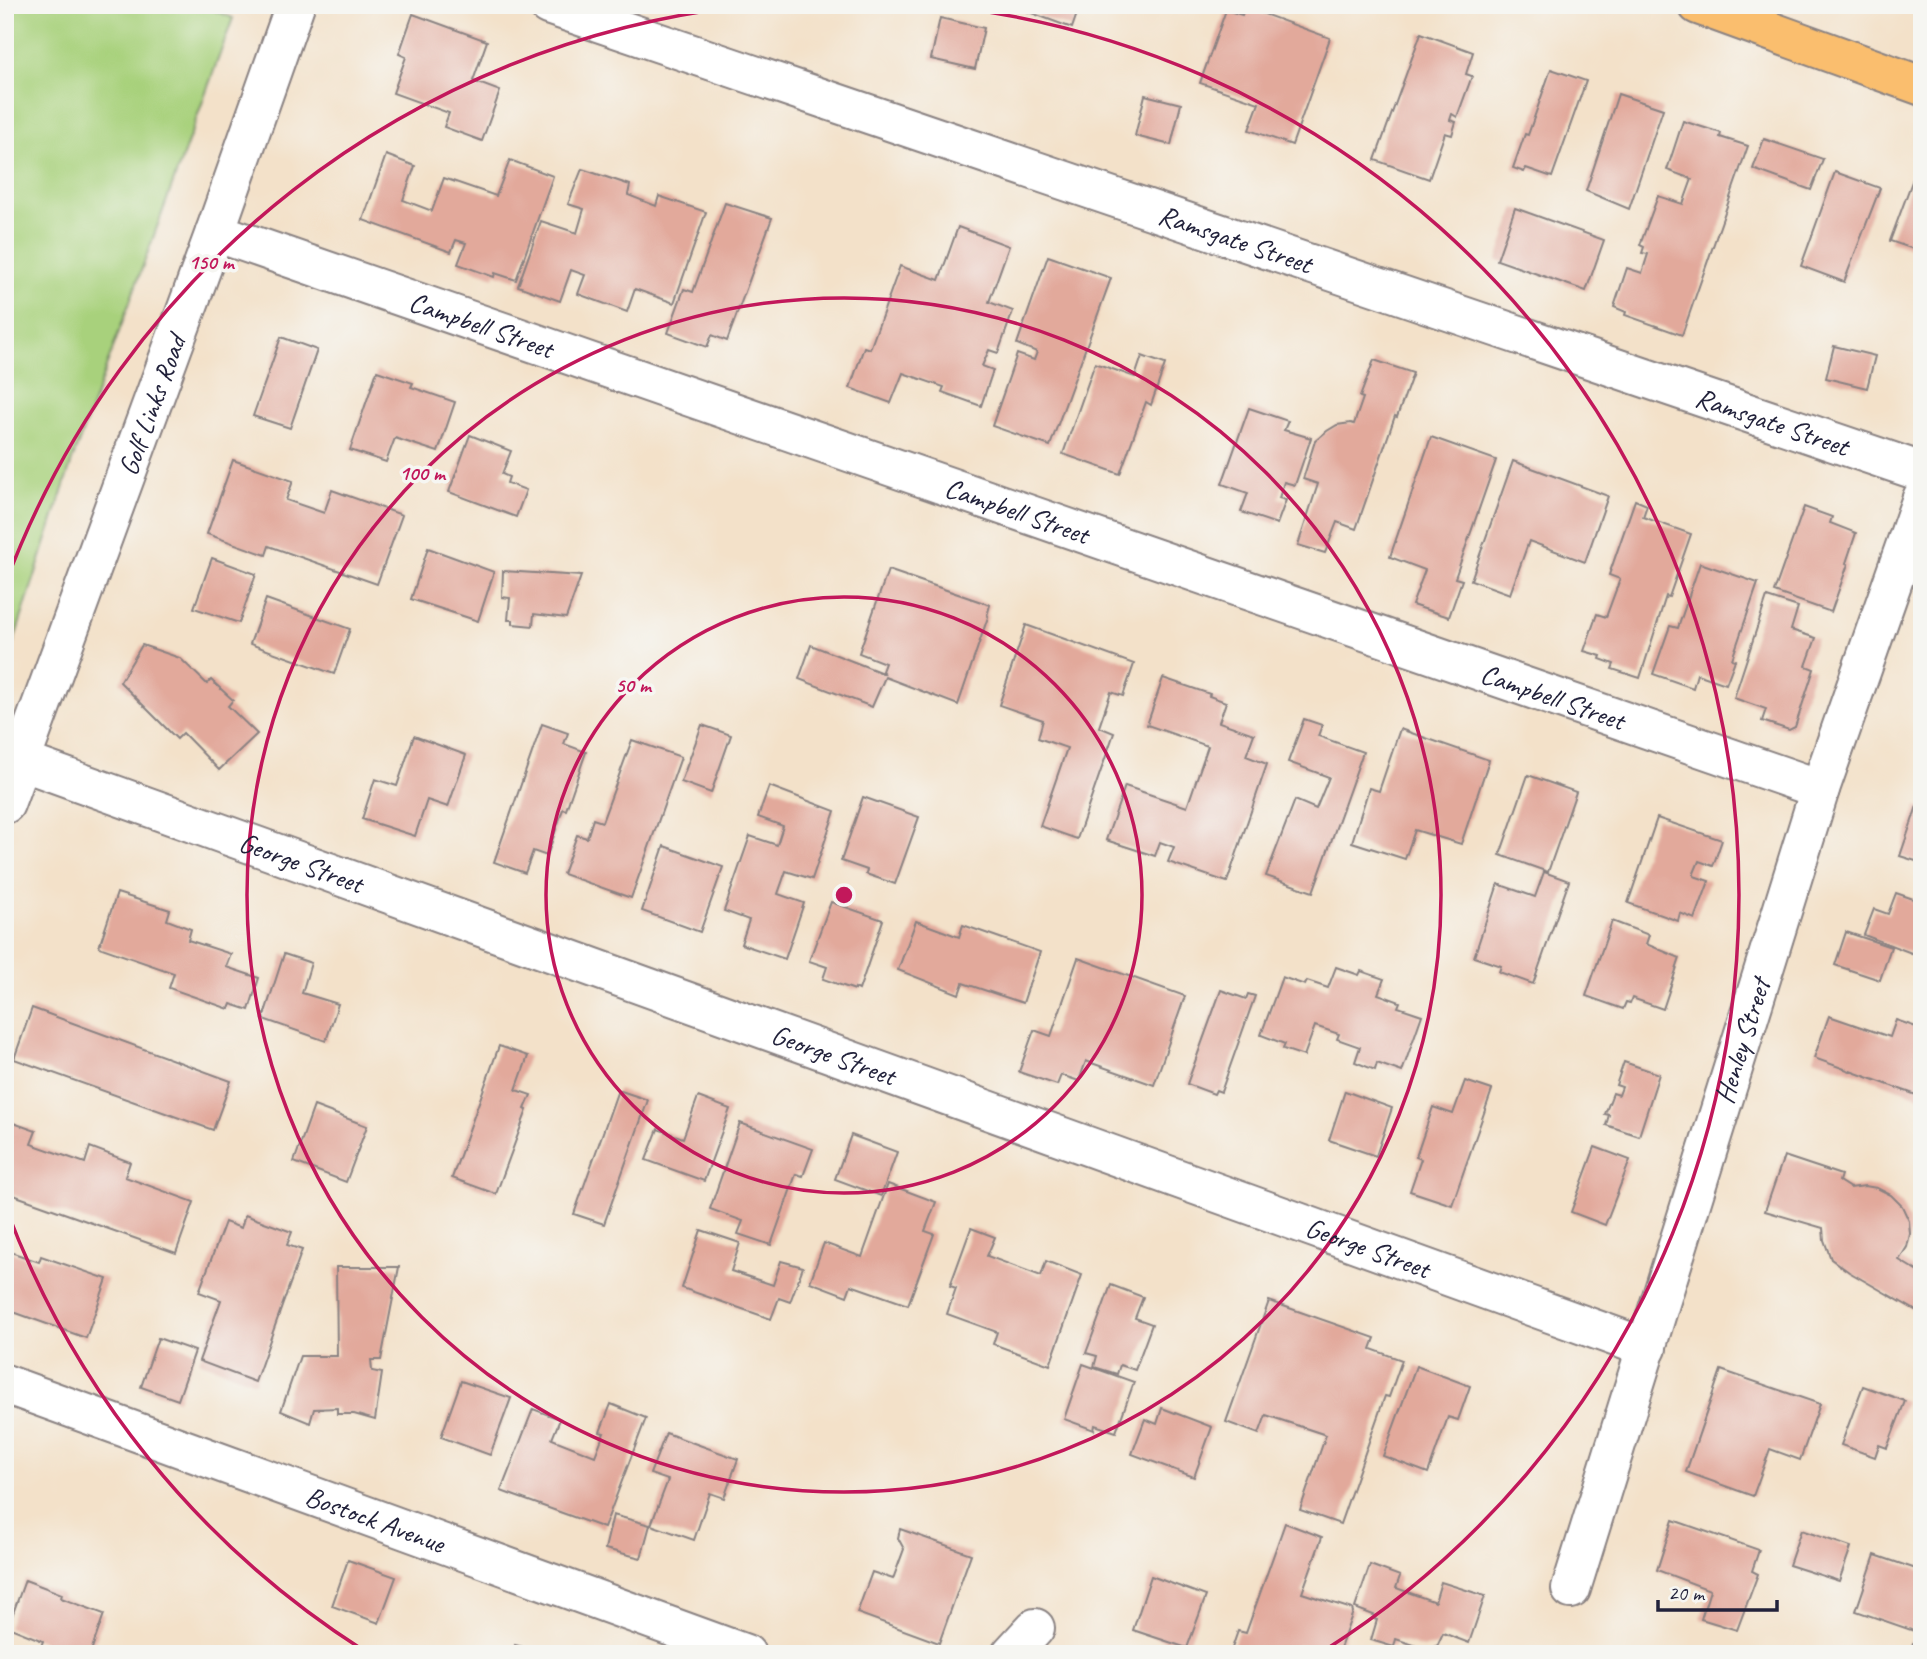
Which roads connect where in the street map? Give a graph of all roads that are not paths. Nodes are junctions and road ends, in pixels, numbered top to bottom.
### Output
1 (295, 5) edge
2 (548, 5) edge
3 (1698, 5) edge
4 (1922, 86) edge
5 (215, 232) junction
6 (1922, 472) edge
7 (1922, 498) edge
8 (21, 761) junction
9 (1820, 789) junction
10 (5, 804) edge
11 (1647, 1348) junction
12 (5, 1384) edge
13 (1571, 1589) dead end
14 (746, 1654) edge

1 - 5 street, Golf Links Road
2 - 6 street, Ramsgate Street
3 - 4 main road
5 - 8 street, Golf Links Road
5 - 9 street, Campbell Street
7 - 9 street, Henley Street
8 - 10 street, Golf Links Road
8 - 11 street, George Street
9 - 11 street, Henley Street
11 - 13 street, Henley Street
12 - 14 street, Bostock Avenue

